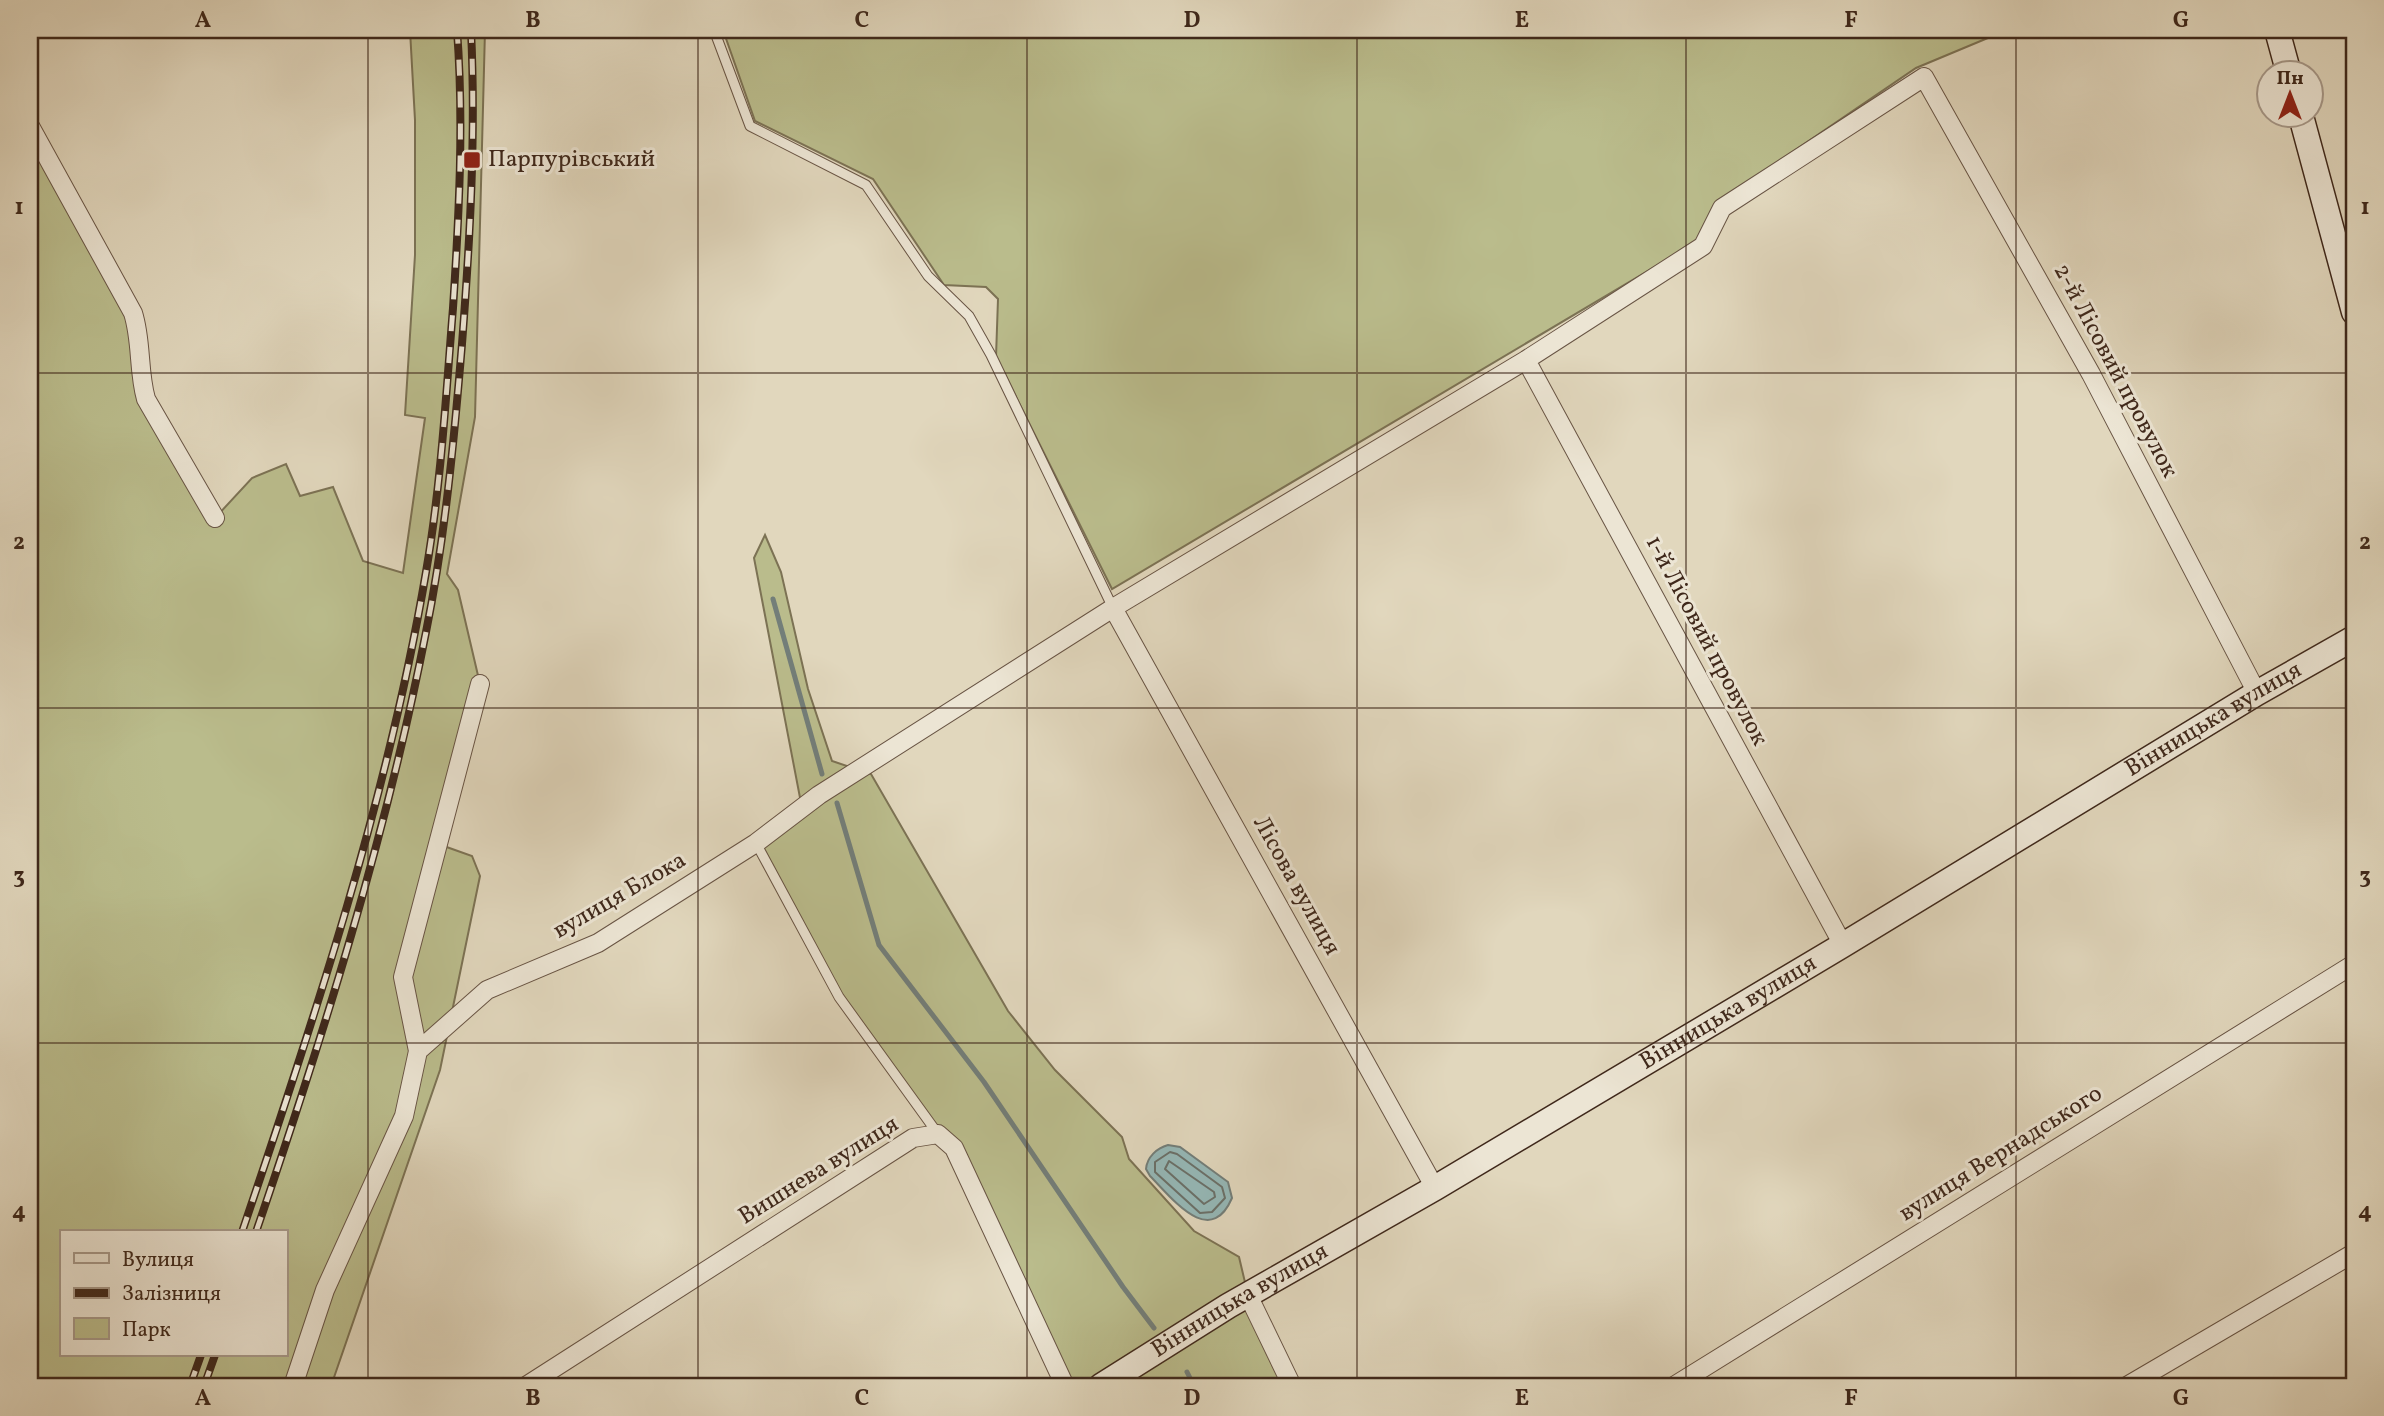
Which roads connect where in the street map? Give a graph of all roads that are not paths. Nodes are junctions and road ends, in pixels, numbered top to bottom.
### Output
1 (714, 30) edge
2 (2277, 30) edge
3 (2285, 60) edge
4 (1924, 77) joint
5 (30, 126) edge
6 (2305, 130) edge
7 (2354, 312) edge
8 (1526, 360) junction
9 (215, 518) dead end
10 (1113, 608) junction
11 (2354, 638) edge
12 (480, 684) dead end
13 (2257, 693) junction
14 (756, 843) junction
15 (1843, 945) junction
16 (2354, 964) edge
17 (418, 1052) junction
18 (938, 1134) junction
19 (1435, 1188) junction
20 (2354, 1253) edge
21 (1248, 1295) junction
22 (2131, 1385) edge
23 (293, 1386) edge
24 (526, 1386) edge
25 (1065, 1386) edge
26 (1101, 1386) edge
27 (1292, 1386) edge
28 (1674, 1386) edge

1 - 10 lane
2 - 3 street
4 - 8 street, вулиця Блока
4 - 13 street, 2-й Лісовий провулок
5 - 9 street
6 - 7 street
8 - 10 street, вулиця Блока
8 - 15 street, 1-й Лісовий провулок
10 - 14 street, вулиця Блока
10 - 19 street, Лісова вулиця
11 - 13 street, Вінницька вулиця
12 - 17 street
13 - 15 street, Вінницька вулиця
14 - 17 street, вулиця Блока
14 - 18 lane
15 - 19 street, Вінницька вулиця
16 - 28 street, вулиця Вернадського
17 - 23 street
18 - 24 street, Вишнева вулиця
18 - 25 street, Вишнева вулиця
19 - 21 street, Вінницька вулиця
20 - 22 street
21 - 26 street, Вінницька вулиця
21 - 27 street

